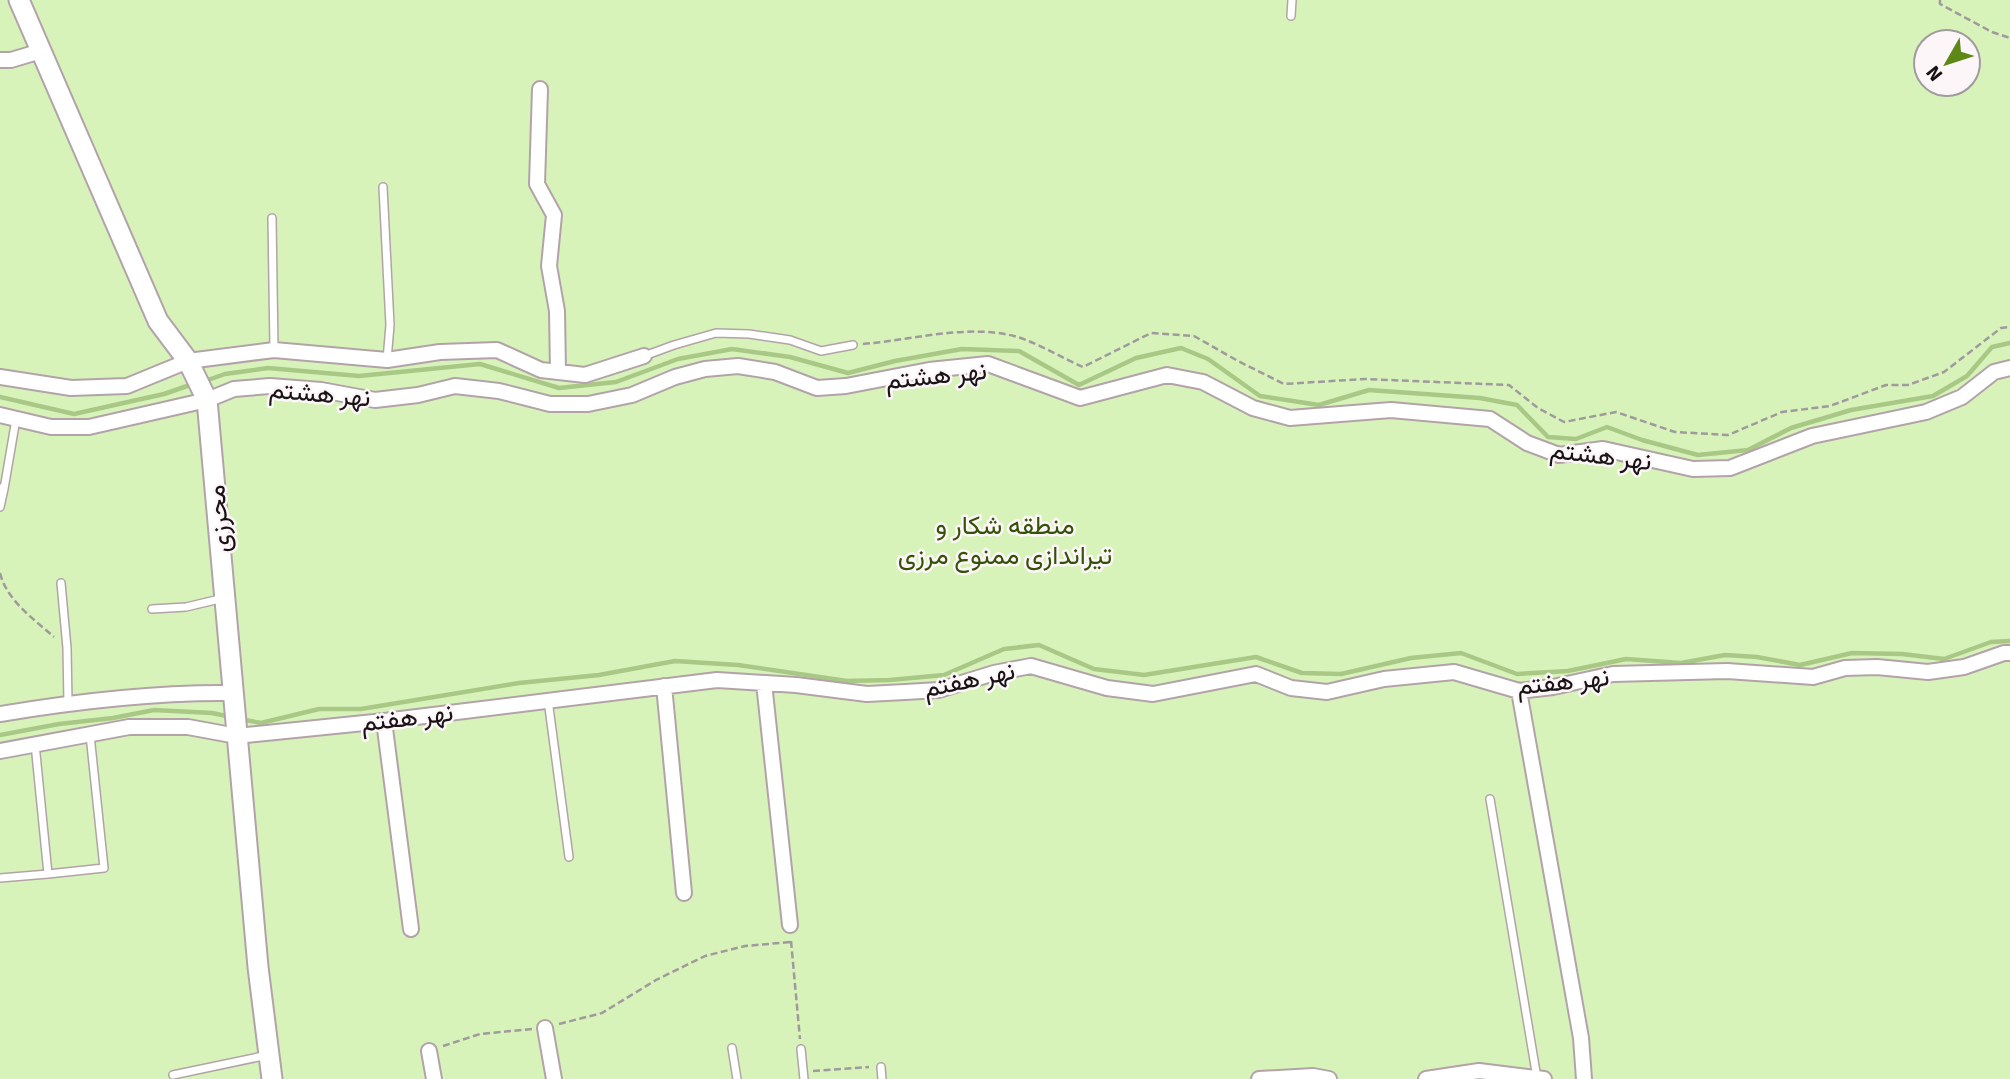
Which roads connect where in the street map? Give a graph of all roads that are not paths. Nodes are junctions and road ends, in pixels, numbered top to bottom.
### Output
1 (19, 0) edge
2 (1292, 0) edge
3 (1291, 16) dead end
4 (41, 51) junction
5 (0, 60) edge
6 (540, 89) dead end
7 (383, 187) dead end
8 (272, 218) dead end
9 (853, 345) road end
10 (274, 350) junction
11 (644, 356) joint
12 (387, 360) junction
13 (190, 366) junction
14 (2010, 368) edge
15 (558, 372) junction
16 (0, 377) edge
17 (205, 396) junction
18 (0, 415) edge
19 (16, 419) junction
20 (2, 489) edge
21 (0, 507) edge
22 (61, 583) dead end
23 (225, 598) junction
24 (152, 609) dead end
25 (2010, 653) edge
26 (764, 683) junction
27 (664, 686) junction
28 (1519, 691) junction
29 (548, 700) junction
30 (234, 701) junction
31 (68, 703) junction
32 (0, 714) edge
33 (384, 721) junction
34 (237, 732) junction
35 (90, 735) junction
36 (35, 744) junction
37 (0, 751) edge
38 (1490, 799) dead end
39 (569, 857) dead end
40 (48, 874) junction
41 (0, 878) edge
42 (684, 893) dead end
43 (790, 925) road end
44 (411, 929) dead end
45 (545, 1028) road end
46 (732, 1048) dead end
47 (800, 1049) road end
48 (429, 1051) road end
49 (268, 1055) junction
50 (881, 1067) road end
51 (173, 1075) dead end
52 (803, 1076) edge
53 (1538, 1078) edge
54 (272, 1079) edge
55 (434, 1079) edge
56 (554, 1079) edge
57 (737, 1079) edge
58 (882, 1079) edge
59 (1259, 1079) edge
60 (1329, 1079) edge
61 (1426, 1079) edge
62 (1544, 1079) edge
63 (1584, 1079) edge

1 - 4 street, محرزی
2 - 3 lane
4 - 5 street
4 - 13 street, محرزی
6 - 15 street
7 - 12 lane
8 - 10 lane
9 - 11 lane
10 - 12 street
10 - 13 street
11 - 15 street
12 - 15 street
13 - 16 street
13 - 17 street, محرزی
14 - 17 street, نهر هشتم
17 - 19 street, نهر هشتم
17 - 23 street, محرزی
18 - 19 street, نهر هشتم
19 - 20 lane
20 - 21 lane
22 - 31 lane
23 - 24 lane
23 - 30 street, محرزی
25 - 28 street, نهر هفتم
26 - 27 street, نهر هفتم
26 - 28 street, نهر هفتم
26 - 43 street
27 - 29 street, نهر هفتم
27 - 42 street
28 - 63 street
29 - 33 street, نهر هفتم
29 - 39 lane
30 - 31 street
30 - 34 street, محرزی
31 - 32 street
33 - 34 street, نهر هفتم
33 - 44 street
34 - 35 street, نهر هفتم
34 - 49 street, محرزی
35 - 36 street, نهر هفتم
35 - 40 lane
36 - 37 street, نهر هفتم
36 - 40 lane
38 - 53 lane
40 - 41 lane
45 - 56 street
46 - 57 lane
47 - 52 lane
48 - 55 street
49 - 51 lane
49 - 54 street, محرزی
50 - 58 lane
53 - 61 street
53 - 62 street
59 - 60 street

